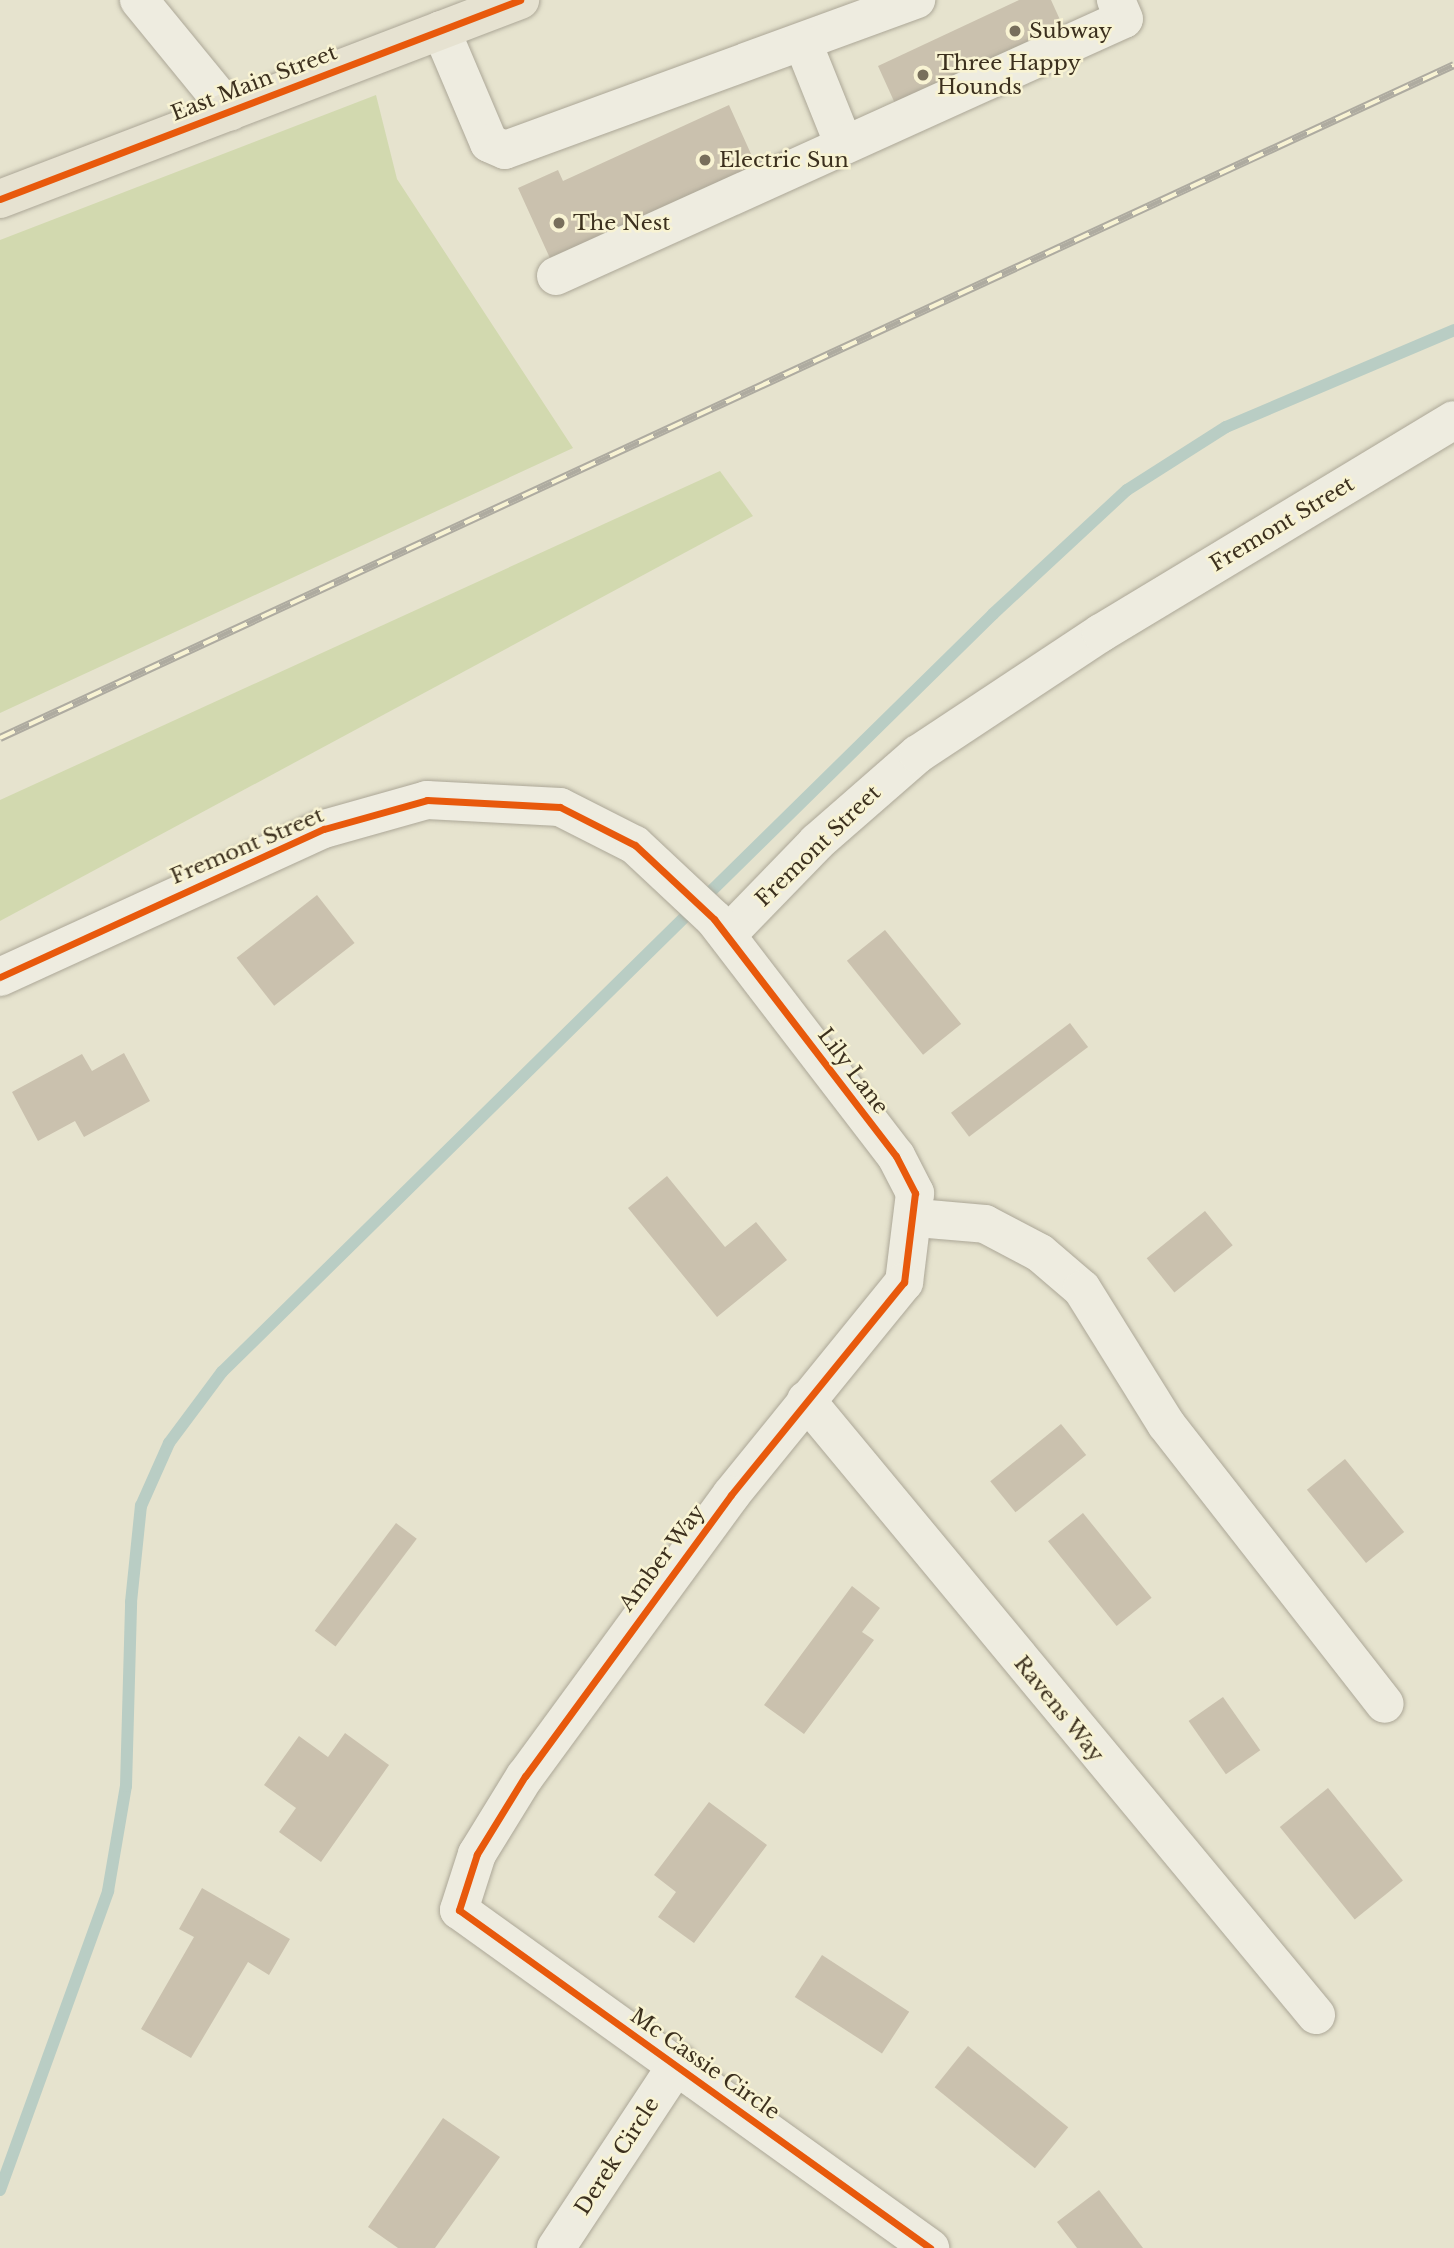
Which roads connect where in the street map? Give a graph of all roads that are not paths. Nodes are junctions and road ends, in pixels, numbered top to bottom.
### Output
1 (139, 0) edge
2 (520, 0) edge
3 (916, 0) edge
4 (1116, 0) edge
5 (441, 30) junction
6 (803, 43) junction
7 (230, 111) junction
8 (844, 145) junction
9 (0, 199) edge
10 (556, 276) dead end
11 (1454, 420) edge
12 (721, 927) junction
13 (0, 977) edge
14 (915, 1230) junction
15 (806, 1400) junction
16 (1385, 1704) dead end
17 (460, 1910) joint
18 (1316, 2015) dead end
19 (678, 2063) junction
20 (556, 2248) edge
21 (930, 2248) edge

1 - 7 street
2 - 5 main road, East Main Street
3 - 6 street
4 - 8 street
5 - 6 street
5 - 7 main road, East Main Street
6 - 8 street
7 - 9 main road, East Main Street
8 - 10 street
11 - 12 street, Fremont Street
12 - 13 street, Fremont Street
12 - 14 street, Lily Lane
14 - 15 street, Amber Way
14 - 16 street
15 - 17 street, Amber Way
15 - 18 street, Ravens Way
17 - 19 street, Mc Cassie Circle
19 - 20 street, Derek Circle
19 - 21 street, Mc Cassie Circle

